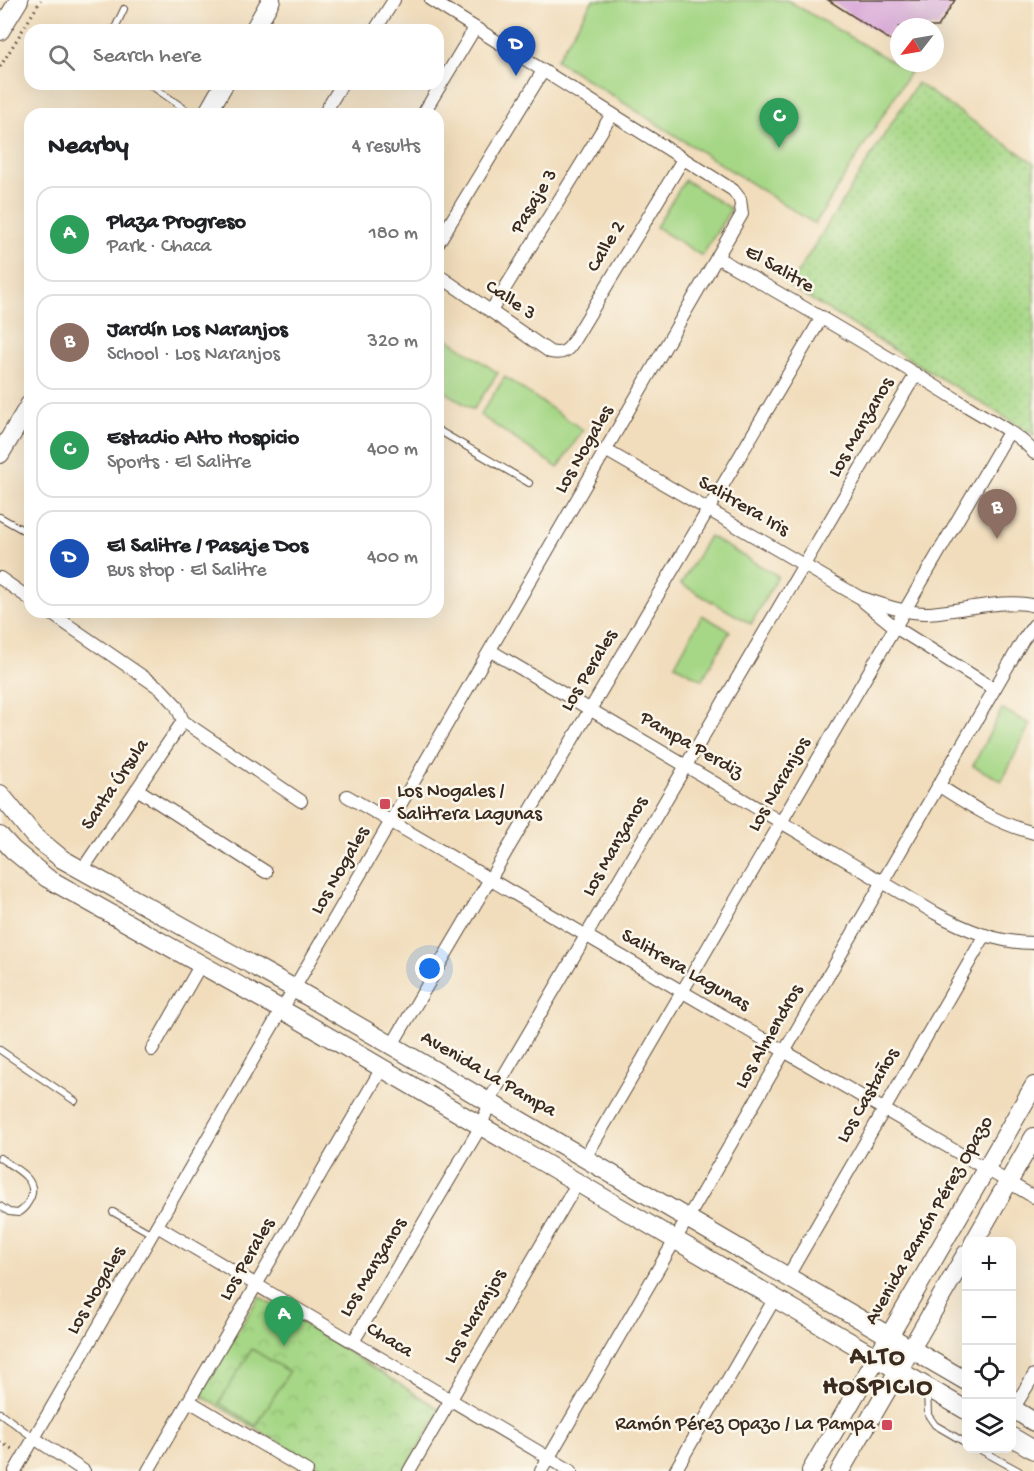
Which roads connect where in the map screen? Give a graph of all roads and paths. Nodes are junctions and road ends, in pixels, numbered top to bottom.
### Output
1 (19, 0) edge
2 (41, 0) edge
3 (394, 0) edge
4 (431, 0) edge
5 (269, 1) edge
6 (124, 9) dead end
7 (26, 24) edge
8 (117, 24) edge
9 (257, 24) edge
10 (379, 24) edge
11 (24, 28) edge
12 (475, 28) junction
13 (0, 31) edge
14 (0, 67) edge
15 (543, 71) junction
16 (444, 79) edge
17 (158, 90) edge
18 (221, 90) edge
19 (338, 90) edge
20 (438, 90) edge
21 (183, 108) edge
22 (210, 108) edge
23 (328, 108) edge
24 (427, 108) edge
25 (612, 114) junction
26 (683, 159) junction
27 (444, 233) edge
28 (718, 258) junction
29 (444, 279) edge
30 (491, 311) junction
31 (822, 317) junction
32 (562, 353) joint
33 (916, 374) junction
34 (24, 414) edge
35 (1009, 432) junction
36 (444, 433) edge
37 (607, 451) junction
38 (1034, 453) edge
39 (0, 454) edge
40 (529, 483) dead end
41 (708, 509) junction
42 (0, 517) edge
43 (24, 531) edge
44 (804, 565) junction
45 (0, 578) edge
46 (24, 595) edge
47 (859, 597) junction
48 (1034, 606) edge
49 (904, 611) junction
50 (58, 618) edge
51 (1034, 625) edge
52 (895, 627) junction
53 (491, 651) junction
54 (994, 688) junction
55 (590, 709) junction
56 (183, 721) junction
57 (686, 766) junction
58 (938, 785) junction
59 (137, 789) junction
60 (0, 794) edge
61 (346, 796) dead end
62 (301, 801) dead end
63 (781, 822) junction
64 (392, 823) junction
65 (1034, 833) edge
66 (0, 836) edge
67 (82, 870) junction
68 (266, 872) dead end
69 (489, 880) junction
70 (882, 882) junction
71 (984, 935) junction
72 (586, 936) junction
73 (1034, 943) edge
74 (201, 964) junction
75 (295, 989) junction
76 (682, 992) junction
77 (283, 1011) junction
78 (392, 1045) junction
79 (0, 1050) edge
80 (152, 1050) dead end
81 (784, 1051) junction
82 (382, 1068) junction
83 (1034, 1086) edge
84 (75, 1101) dead end
85 (489, 1102) junction
86 (884, 1110) junction
87 (481, 1126) junction
88 (1034, 1137) edge
89 (0, 1158) edge
90 (585, 1158) junction
91 (986, 1169) junction
92 (578, 1182) junction
93 (1008, 1182) junction
94 (1034, 1197) edge
95 (0, 1206) edge
96 (113, 1212) dead end
97 (688, 1218) junction
98 (155, 1231) junction
99 (977, 1237) edge
100 (675, 1239) junction
101 (962, 1261) edge
102 (788, 1276) junction
103 (256, 1285) junction
104 (775, 1298) junction
105 (890, 1336) junction
106 (353, 1342) junction
107 (912, 1348) junction
108 (878, 1358) junction
109 (899, 1370) junction
110 (1034, 1375) edge
111 (962, 1379) edge
112 (927, 1387) junction
113 (450, 1400) junction
114 (189, 1401) junction
115 (1016, 1403) edge
116 (962, 1408) edge
117 (1016, 1411) edge
118 (0, 1413) edge
119 (1034, 1422) edge
120 (34, 1438) junction
121 (1016, 1440) edge
122 (962, 1441) edge
123 (1034, 1450) edge
124 (985, 1453) edge
125 (549, 1458) junction
126 (15, 1471) edge
127 (84, 1471) edge
128 (148, 1471) edge
129 (307, 1471) edge
130 (409, 1471) edge
131 (542, 1471) edge
132 (571, 1471) edge
133 (675, 1471) edge
134 (811, 1471) edge
135 (840, 1471) edge
136 (1019, 1471) edge

1 - 13 street
2 - 7 path
3 - 10 street
4 - 12 street, El Salitre
5 - 9 street
6 - 8 lane
11 - 14 path
12 - 15 street, El Salitre
12 - 16 street
15 - 25 street, El Salitre
15 - 27 street
17 - 21 lane
18 - 22 street
19 - 23 street
20 - 24 street
25 - 26 street, El Salitre
25 - 30 street, Pasaje 3
26 - 28 street, El Salitre
26 - 32 street, Calle 2
28 - 31 street, El Salitre
28 - 37 street, Los Nogales
29 - 30 street, Calle 3
30 - 32 street, Calle 3
31 - 33 street, El Salitre
31 - 41 street, Los Perales
33 - 35 street, El Salitre
33 - 44 street, Los Manzanos
34 - 39 street
35 - 38 street, El Salitre
35 - 49 street, Los Naranjos
36 - 40 lane
37 - 41 street, Salitrera Iris
37 - 53 street, Los Nogales
41 - 44 street, Salitrera Iris
41 - 55 street, Los Perales
42 - 43 lane
44 - 47 street, Salitrera Iris
44 - 57 street, Los Manzanos
45 - 46 street
47 - 49 street, Salitrera Iris
47 - 52 street, Salitrera Iris
48 - 49 street, Salitrera Iris
49 - 52 street, Los Naranjos
50 - 56 street
51 - 54 street, Los Almendros
52 - 54 street, Salitrera Iris
52 - 63 street, Los Naranjos
53 - 55 street, Pampa Perdiz
53 - 64 street, Los Nogales
54 - 58 street, Los Almendros
55 - 57 street, Pampa Perdiz
55 - 69 street, Los Perales
56 - 59 street, Santa Úrsula
56 - 62 street
57 - 63 street, Pampa Perdiz
57 - 72 street, Los Manzanos
58 - 65 street
58 - 70 street, Los Almendros
59 - 67 street, Santa Úrsula
59 - 68 street
60 - 67 street, Avenida La Pampa
61 - 64 street, Salitrera Lagunas
63 - 70 street, Pampa Perdiz
63 - 76 street, Los Naranjos
64 - 69 street, Salitrera Lagunas
64 - 75 street, Los Nogales
66 - 74 street
67 - 75 street, Avenida La Pampa
69 - 72 street, Salitrera Lagunas
69 - 78 street, Los Perales
70 - 71 street, Pampa Perdiz
70 - 81 street, Los Almendros
71 - 73 street, Pampa Perdiz
71 - 86 street, Los Castaños
72 - 76 street, Salitrera Lagunas
72 - 85 street, Los Manzanos
74 - 77 street
74 - 80 street
75 - 77 street, Los Nogales
75 - 78 street, Avenida La Pampa
76 - 81 street, Salitrera Lagunas
76 - 90 street, Los Naranjos
77 - 82 street
77 - 98 street, Los Nogales
78 - 85 street, Avenida La Pampa
79 - 84 lane
81 - 86 street, Salitrera Lagunas
81 - 97 street, Los Almendros
82 - 87 street
82 - 103 street, Los Perales
83 - 91 street, Avenida Ramón Pérez Opazo
85 - 87 street, Los Manzanos
85 - 90 street, Avenida La Pampa
86 - 91 street, Salitrera Lagunas
86 - 102 street, Los Castaños
87 - 92 street
87 - 106 street, Los Manzanos
88 - 93 street
89 - 95 lane
90 - 97 street, Avenida La Pampa
91 - 93 street, Salitrera Lagunas
91 - 105 street, Avenida Ramón Pérez Opazo
92 - 100 street
92 - 113 street, Los Naranjos
93 - 94 street, Salitrera Lagunas
93 - 99 street
96 - 98 lane
97 - 100 street, Los Almendros
97 - 102 street, Avenida La Pampa
98 - 103 street, Chaca
98 - 120 street, Los Nogales
100 - 104 street
100 - 125 street, Los Almendros
101 - 107 street
102 - 105 street, Avenida La Pampa
103 - 106 street, Chaca
103 - 114 street, Los Perales
104 - 108 street
104 - 133 street
105 - 107 street, Avenida La Pampa
105 - 108 street, Avenida Ramón Pérez Opazo
106 - 113 street, Chaca
107 - 109 street
107 - 111 street, Avenida La Pampa
108 - 109 street
108 - 134 street, Avenida Ramón Pérez Opazo
109 - 112 street
109 - 135 street
110 - 115 street
112 - 116 street
112 - 122 lane
113 - 125 street, Chaca
113 - 130 street, Los Naranjos
114 - 128 street, Los Perales
114 - 129 street
117 - 119 street
118 - 120 lane
120 - 126 street, Los Nogales
120 - 127 street
121 - 123 street
124 - 136 lane
125 - 131 street, Los Almendros
125 - 132 street, Chaca

